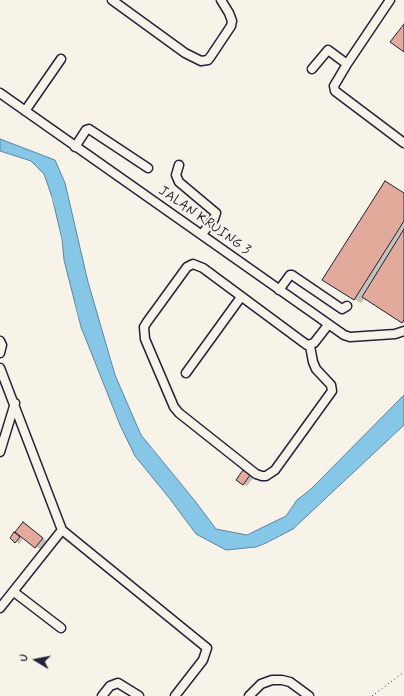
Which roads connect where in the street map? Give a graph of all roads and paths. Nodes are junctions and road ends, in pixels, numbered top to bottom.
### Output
1 (112, 0) edge
2 (222, 0) edge
3 (390, 0) edge
4 (61, 59) dead end
5 (347, 64) junction
6 (312, 69) dead end
7 (1, 97) edge
8 (25, 111) junction
9 (404, 143) edge
10 (76, 147) junction
11 (179, 165) dead end
12 (148, 168) dead end
13 (202, 234) junction
14 (279, 290) junction
15 (241, 297) junction
16 (348, 306) dead end
17 (328, 325) junction
18 (404, 331) edge
19 (0, 341) edge
20 (310, 346) junction
21 (0, 353) edge
22 (0, 368) edge
23 (186, 373) dead end
24 (15, 403) junction
25 (0, 452) edge
26 (62, 530) junction
27 (14, 592) junction
28 (0, 608) edge
29 (61, 628) dead end
30 (404, 672) edge
31 (102, 696) edge
32 (139, 696) edge
33 (175, 696) edge
34 (249, 696) edge
35 (310, 696) edge
36 (372, 696) edge

1 - 2 street
3 - 5 street
4 - 8 street
5 - 6 street
5 - 9 street
7 - 8 street, JALAN KRUING 3
8 - 10 street, JALAN KRUING 3
10 - 12 street
10 - 13 street, JALAN KRUING 3
11 - 13 street
13 - 14 street, JALAN KRUING 3
14 - 16 street
14 - 17 street, JALAN KRUING 3
15 - 20 street
15 - 20 street
15 - 23 street
17 - 18 street, JALAN KRUING 3
17 - 20 street
19 - 21 street
22 - 24 street
24 - 25 street
24 - 26 street
26 - 27 street
26 - 33 street
27 - 28 street
27 - 29 street
30 - 36 path
31 - 32 street
34 - 35 street

